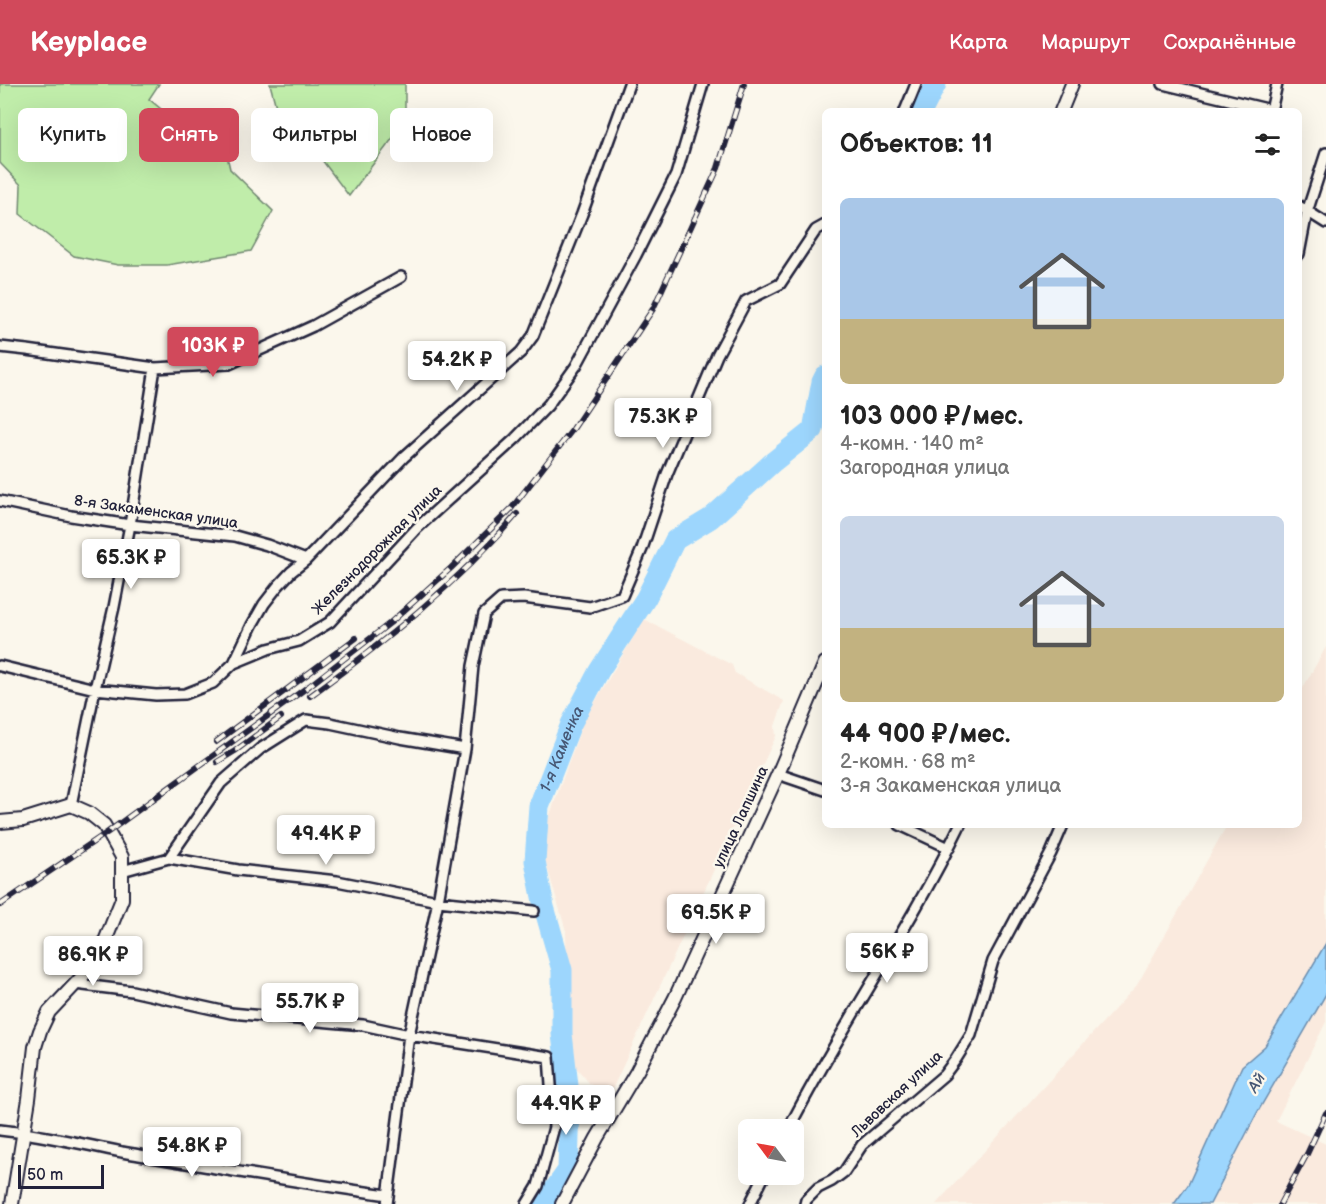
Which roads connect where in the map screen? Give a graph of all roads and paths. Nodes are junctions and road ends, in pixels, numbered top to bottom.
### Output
1 (629, 84) edge
2 (703, 84) edge
3 (916, 84) edge
4 (1072, 84) edge
5 (1163, 84) edge
6 (1276, 84) edge
7 (906, 108) edge
8 (1062, 108) edge
9 (1263, 108) edge
10 (1271, 108) edge
11 (1326, 153) edge
12 (1303, 209) edge
13 (1326, 223) edge
14 (822, 227) edge
15 (401, 277) dead end
16 (0, 347) edge
17 (155, 368) junction
18 (0, 501) edge
19 (129, 525) junction
20 (306, 560) junction
21 (234, 663) junction
22 (0, 666) edge
23 (822, 670) edge
24 (95, 688) junction
25 (465, 749) junction
26 (778, 774) junction
27 (822, 789) edge
28 (71, 805) junction
29 (0, 822) edge
30 (906, 828) edge
31 (959, 828) edge
32 (1062, 828) edge
33 (949, 848) junction
34 (168, 858) junction
35 (122, 871) junction
36 (438, 901) junction
37 (534, 911) dead end
38 (75, 984) junction
39 (409, 1035) junction
40 (794, 1119) edge
41 (0, 1130) edge
42 (22, 1132) junction
43 (760, 1185) edge
44 (387, 1200) edge
45 (12, 1204) edge
46 (527, 1204) edge
47 (562, 1204) edge
48 (750, 1204) edge
49 (805, 1204) edge

1 - 20 street
2 - 21 street, Железнодорожная улица
3 - 7 street
4 - 8 street
5 - 9 street
6 - 10 street
11 - 12 street
12 - 13 street
14 - 25 street
15 - 17 street
16 - 17 street
17 - 19 street
18 - 19 street, 8-я Закаменская улица
19 - 20 street, 8-я Закаменская улица
19 - 24 street
20 - 21 street
21 - 24 street
22 - 24 street
23 - 26 street, улица Лапшина
24 - 28 street
25 - 34 street
25 - 36 street
26 - 27 street
26 - 47 street, улица Лапшина
28 - 29 street
28 - 35 street
30 - 33 street
31 - 33 street
32 - 49 street, Львовская улица
33 - 40 street
34 - 35 street
34 - 36 street
35 - 38 street
36 - 37 street
36 - 39 street
38 - 39 street
38 - 42 street
39 - 44 street
39 - 46 street
41 - 42 street
42 - 44 street
42 - 45 street
43 - 48 street

